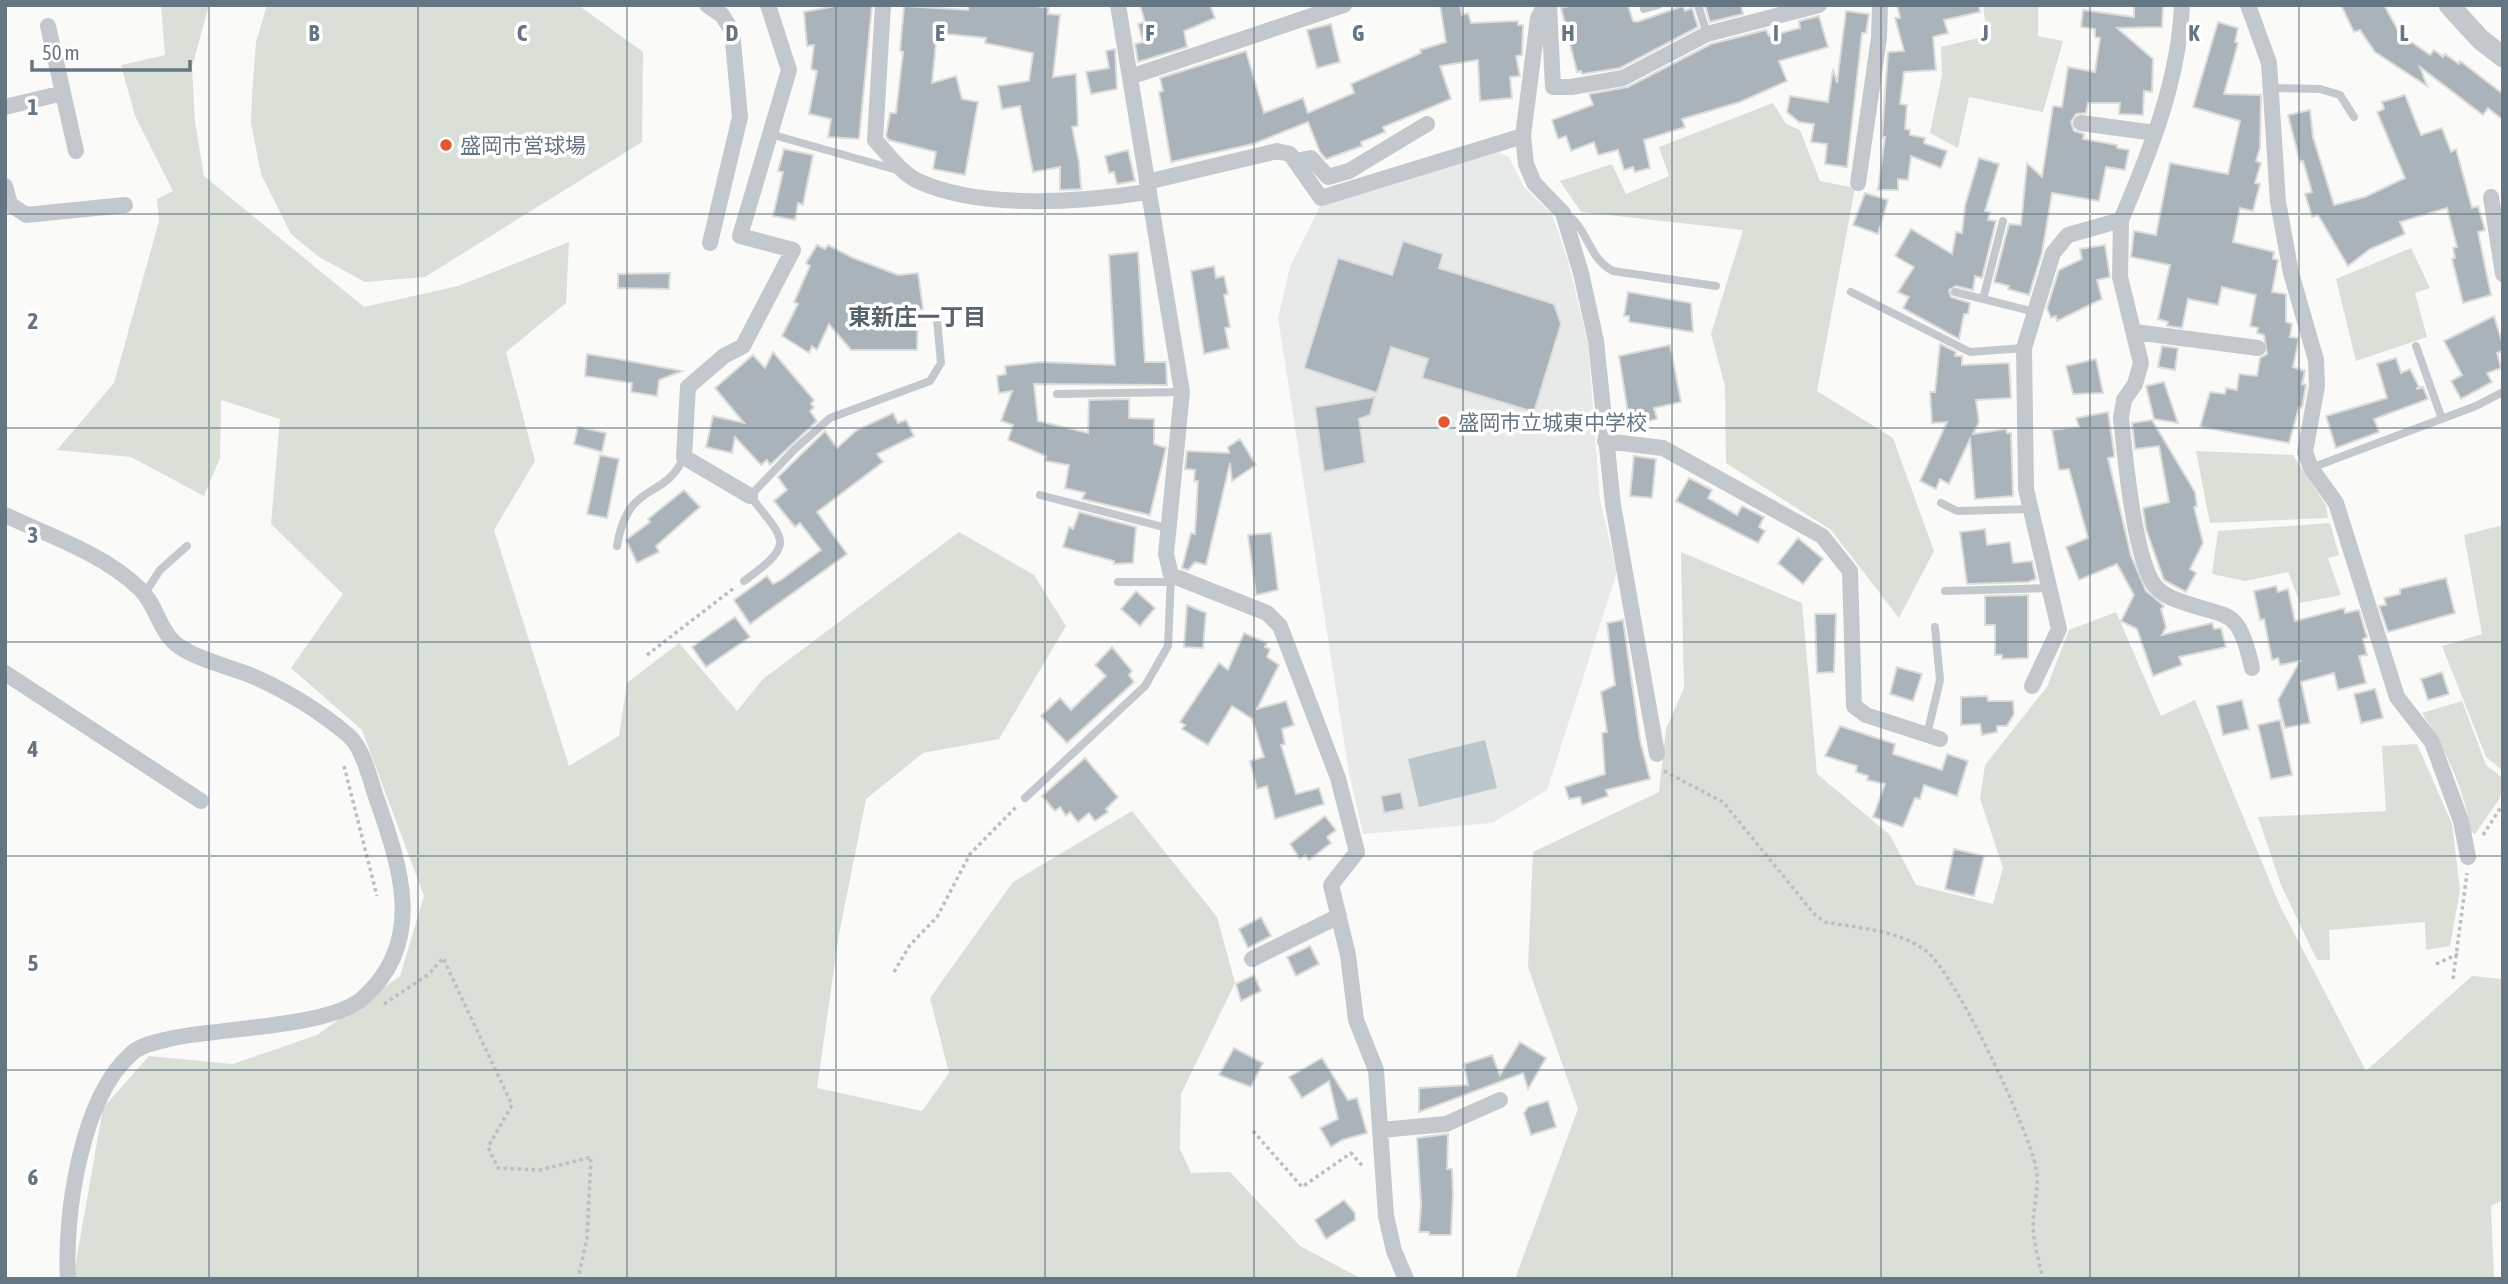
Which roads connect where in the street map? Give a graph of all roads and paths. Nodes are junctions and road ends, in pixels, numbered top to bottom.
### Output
1 (707, 5) edge
2 (768, 5) edge
3 (883, 5) edge
4 (1118, 5) edge
5 (1344, 5) edge
6 (1547, 5) edge
7 (1658, 5) edge
8 (1698, 5) edge
9 (1819, 5) edge
10 (1880, 5) edge
11 (2182, 5) edge
12 (2248, 5) edge
13 (2449, 5) edge
14 (1644, 9) dead end
15 (48, 26) dead end
16 (1707, 34) junction
17 (2503, 57) edge
18 (1130, 77) junction
19 (2273, 88) junction
20 (63, 93) junction
21 (5, 107) edge
22 (2354, 117) dead end
23 (1427, 124) dead end
24 (2081, 124) dead end
25 (2155, 132) junction
26 (771, 134) junction
27 (1523, 136) junction
28 (76, 151) dead end
29 (1295, 161) junction
30 (907, 173) junction
31 (1858, 183) dead end
32 (5, 186) edge
33 (1148, 187) junction
34 (2491, 197) dead end
35 (125, 205) dead end
36 (1563, 213) junction
37 (2122, 220) junction
38 (2003, 221) dead end
39 (710, 243) dead end
40 (2503, 274) edge
41 (1716, 286) dead end
42 (1851, 292) dead end
43 (1955, 292) dead end
44 (1983, 299) junction
45 (2035, 312) junction
46 (937, 319) dead end
47 (2135, 332) junction
48 (2416, 346) dead end
49 (2024, 348) junction
50 (2258, 348) dead end
51 (1182, 392) junction
52 (2503, 392) edge
53 (1057, 394) dead end
54 (2442, 419) junction
55 (1605, 441) junction
56 (684, 457) junction
57 (2311, 468) junction
58 (1040, 495) dead end
59 (750, 496) junction
60 (1941, 503) dead end
61 (2031, 509) junction
62 (5, 515) edge
63 (1167, 528) junction
64 (617, 545) dead end
65 (187, 546) dead end
66 (1171, 578) junction
67 (744, 581) joint
68 (1118, 582) dead end
69 (2050, 587) junction
70 (1945, 592) dead end
71 (145, 593) junction
72 (1935, 628) dead end
73 (647, 655) dead end
74 (2252, 668) dead end
75 (5, 673) edge
76 (2032, 686) dead end
77 (1934, 737) joint
78 (1657, 754) joint
79 (343, 763) dead end
80 (1025, 798) joint
81 (201, 801) dead end
82 (2503, 804) edge
83 (2468, 857) junction
84 (377, 896) dead end
85 (1339, 916) junction
86 (2458, 954) junction
87 (1252, 959) dead end
88 (2436, 964) dead end
89 (894, 972) dead end
90 (2453, 979) dead end
91 (363, 998) junction
92 (1500, 1100) dead end
93 (1253, 1130) dead end
94 (1381, 1130) junction
95 (1383, 1166) junction
96 (68, 1279) edge
97 (578, 1279) edge
98 (1406, 1279) edge
99 (2043, 1279) edge

1 - 39 street
2 - 26 street
3 - 30 street
4 - 18 street
5 - 18 street
6 - 16 street
6 - 27 street
7 - 14 lane
8 - 16 lane
9 - 16 street
10 - 31 street
11 - 25 street
12 - 19 street
13 - 17 street
15 - 20 street
18 - 33 street
19 - 22 lane
19 - 57 street
20 - 21 street
20 - 28 street
23 - 29 street
24 - 25 street
25 - 37 street
26 - 30 lane
26 - 56 street
27 - 29 street
27 - 36 street
29 - 33 street
30 - 33 street
32 - 35 street
33 - 51 street
34 - 40 street
36 - 41 lane
36 - 55 street
37 - 45 street
37 - 47 street
38 - 44 lane
42 - 49 lane
43 - 44 lane
44 - 45 lane
45 - 49 street
46 - 59 lane
47 - 50 street
47 - 74 street
48 - 54 lane
49 - 61 street
51 - 53 lane
51 - 63 street
52 - 54 lane
54 - 57 lane
55 - 77 street
55 - 78 street
56 - 59 street
56 - 64 lane
57 - 83 street
58 - 63 lane
59 - 67 lane
60 - 61 lane
61 - 69 street
62 - 71 street
63 - 66 street
65 - 71 lane
66 - 68 lane
66 - 80 lane
66 - 85 street
67 - 73 path
69 - 70 lane
69 - 76 street
71 - 91 street
72 - 77 lane
75 - 81 street
78 - 99 path
79 - 84 path
80 - 89 path
82 - 83 path
83 - 86 path
85 - 87 street
85 - 94 street
86 - 88 path
86 - 90 path
91 - 96 street
91 - 97 path
92 - 94 street
93 - 95 path
94 - 95 street
95 - 98 street

